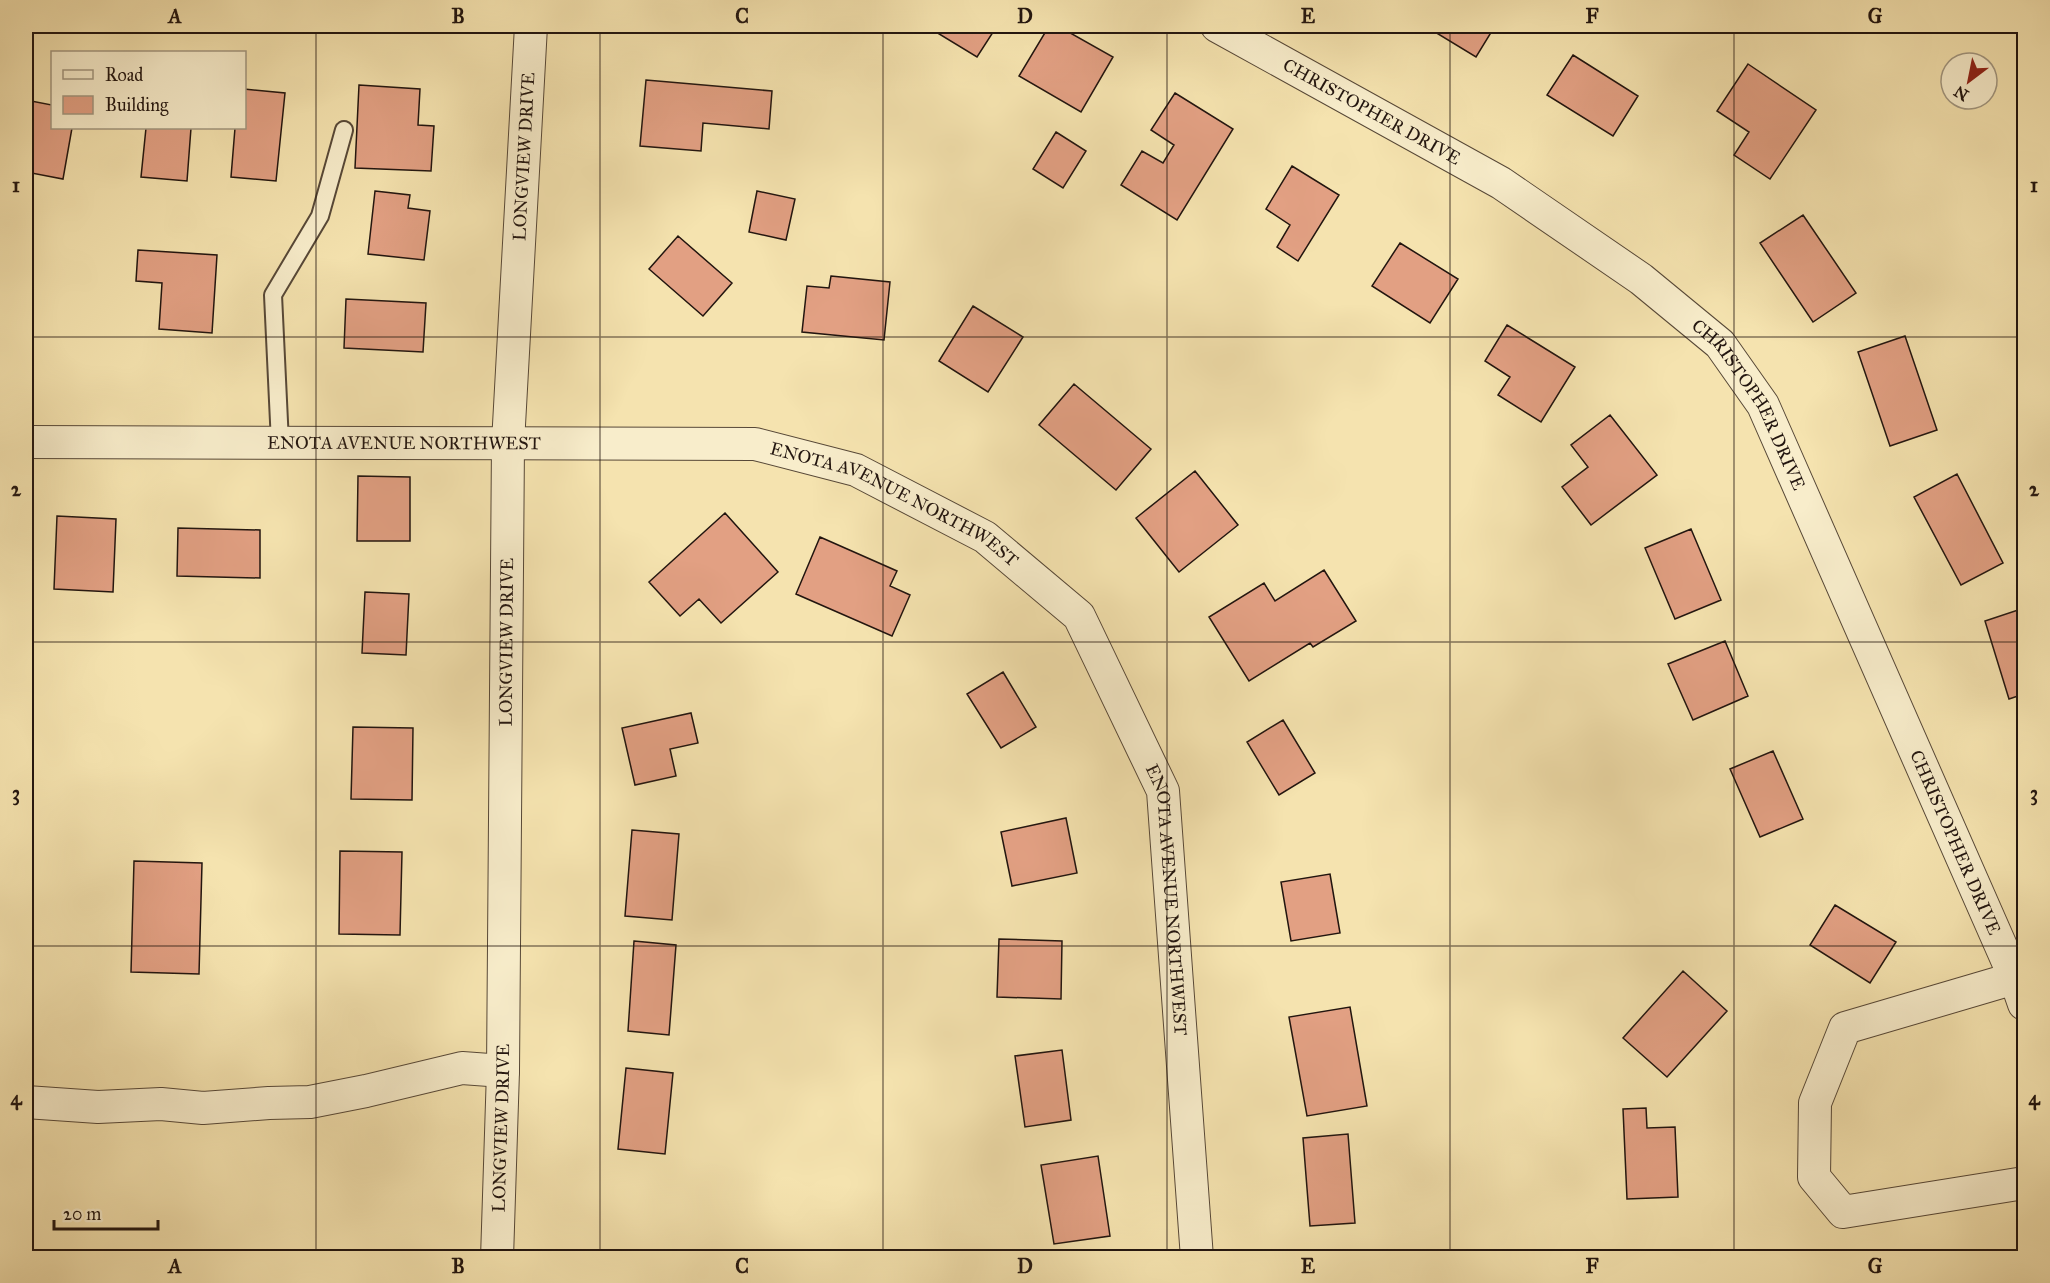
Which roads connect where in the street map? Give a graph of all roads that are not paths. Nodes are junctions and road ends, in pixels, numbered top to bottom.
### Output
1 (531, 26) edge
2 (1217, 26) edge
3 (344, 130) dead end
4 (26, 442) edge
5 (280, 443) junction
6 (508, 443) junction
7 (2020, 991) edge
8 (503, 1071) junction
9 (26, 1101) edge
10 (2025, 1183) edge
11 (497, 1257) edge
12 (1197, 1257) edge

1 - 6 street, LONGVIEW DRIVE
2 - 7 street, CHRISTOPHER DRIVE
3 - 5 lane
4 - 5 street, ENOTA AVENUE NORTHWEST
5 - 6 street, ENOTA AVENUE NORTHWEST
6 - 8 street, LONGVIEW DRIVE
6 - 12 street, ENOTA AVENUE NORTHWEST
7 - 10 street
8 - 9 street
8 - 11 street, LONGVIEW DRIVE

